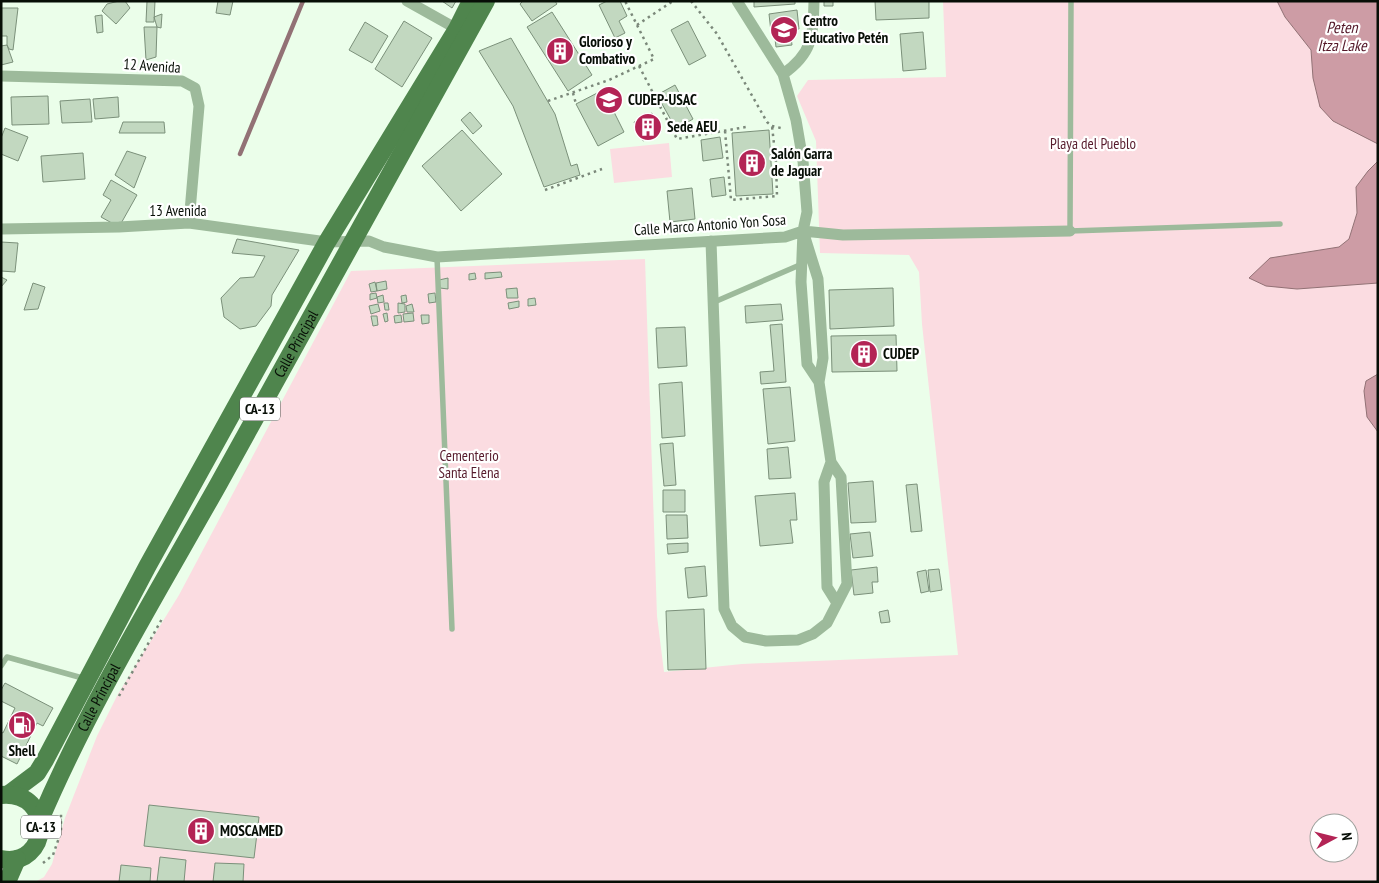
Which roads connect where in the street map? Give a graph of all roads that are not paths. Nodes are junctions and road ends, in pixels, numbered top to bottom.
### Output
1 (407, 1) edge
2 (471, 1) edge
3 (486, 1) edge
4 (737, 1) edge
5 (814, 1) edge
6 (1071, 1) edge
7 (456, 29) junction
8 (783, 74) junction
9 (1, 76) edge
10 (190, 223) junction
11 (1280, 224) dead end
12 (1, 229) edge
13 (803, 231) junction
14 (1070, 231) junction
15 (354, 241) junction
16 (710, 241) junction
17 (328, 242) junction
18 (437, 257) junction
19 (802, 264) junction
20 (712, 303) junction
21 (819, 382) junction
22 (831, 462) junction
23 (837, 603) junction
24 (452, 629) dead end
25 (1, 666) edge
26 (88, 680) junction
27 (5, 795) edge
28 (40, 820) junction
29 (9, 859) edge
30 (7, 882) edge

1 - 7 street
2 - 7 main road, Calle Principal / CA-13
3 - 15 main road, Calle Principal / CA-13
4 - 8 street
5 - 8 street
6 - 14 lane
7 - 17 main road, Calle Principal / CA-13
8 - 13 street
9 - 10 street, 12 Avenida
10 - 12 street, 13 Avenida
10 - 17 street, 13 Avenida
11 - 14 lane
13 - 14 street, Calle Marco Antonio Yon Sosa
13 - 16 street, Calle Marco Antonio Yon Sosa
13 - 19 street
13 - 21 street
15 - 17 street, 13 Avenida
15 - 18 street, Calle Marco Antonio Yon Sosa
15 - 28 main road, Calle Principal / CA-13
16 - 18 street, Calle Marco Antonio Yon Sosa
16 - 20 street
17 - 26 main road, Calle Principal / CA-13
18 - 24 lane
19 - 20 lane
19 - 21 street
20 - 23 street
21 - 22 street
22 - 23 street
22 - 23 street
25 - 26 lane
26 - 27 main road, Calle Principal / CA-13
27 - 28 main road, CA-13
28 - 29 main road, CA-13
29 - 30 main road, CA-13

